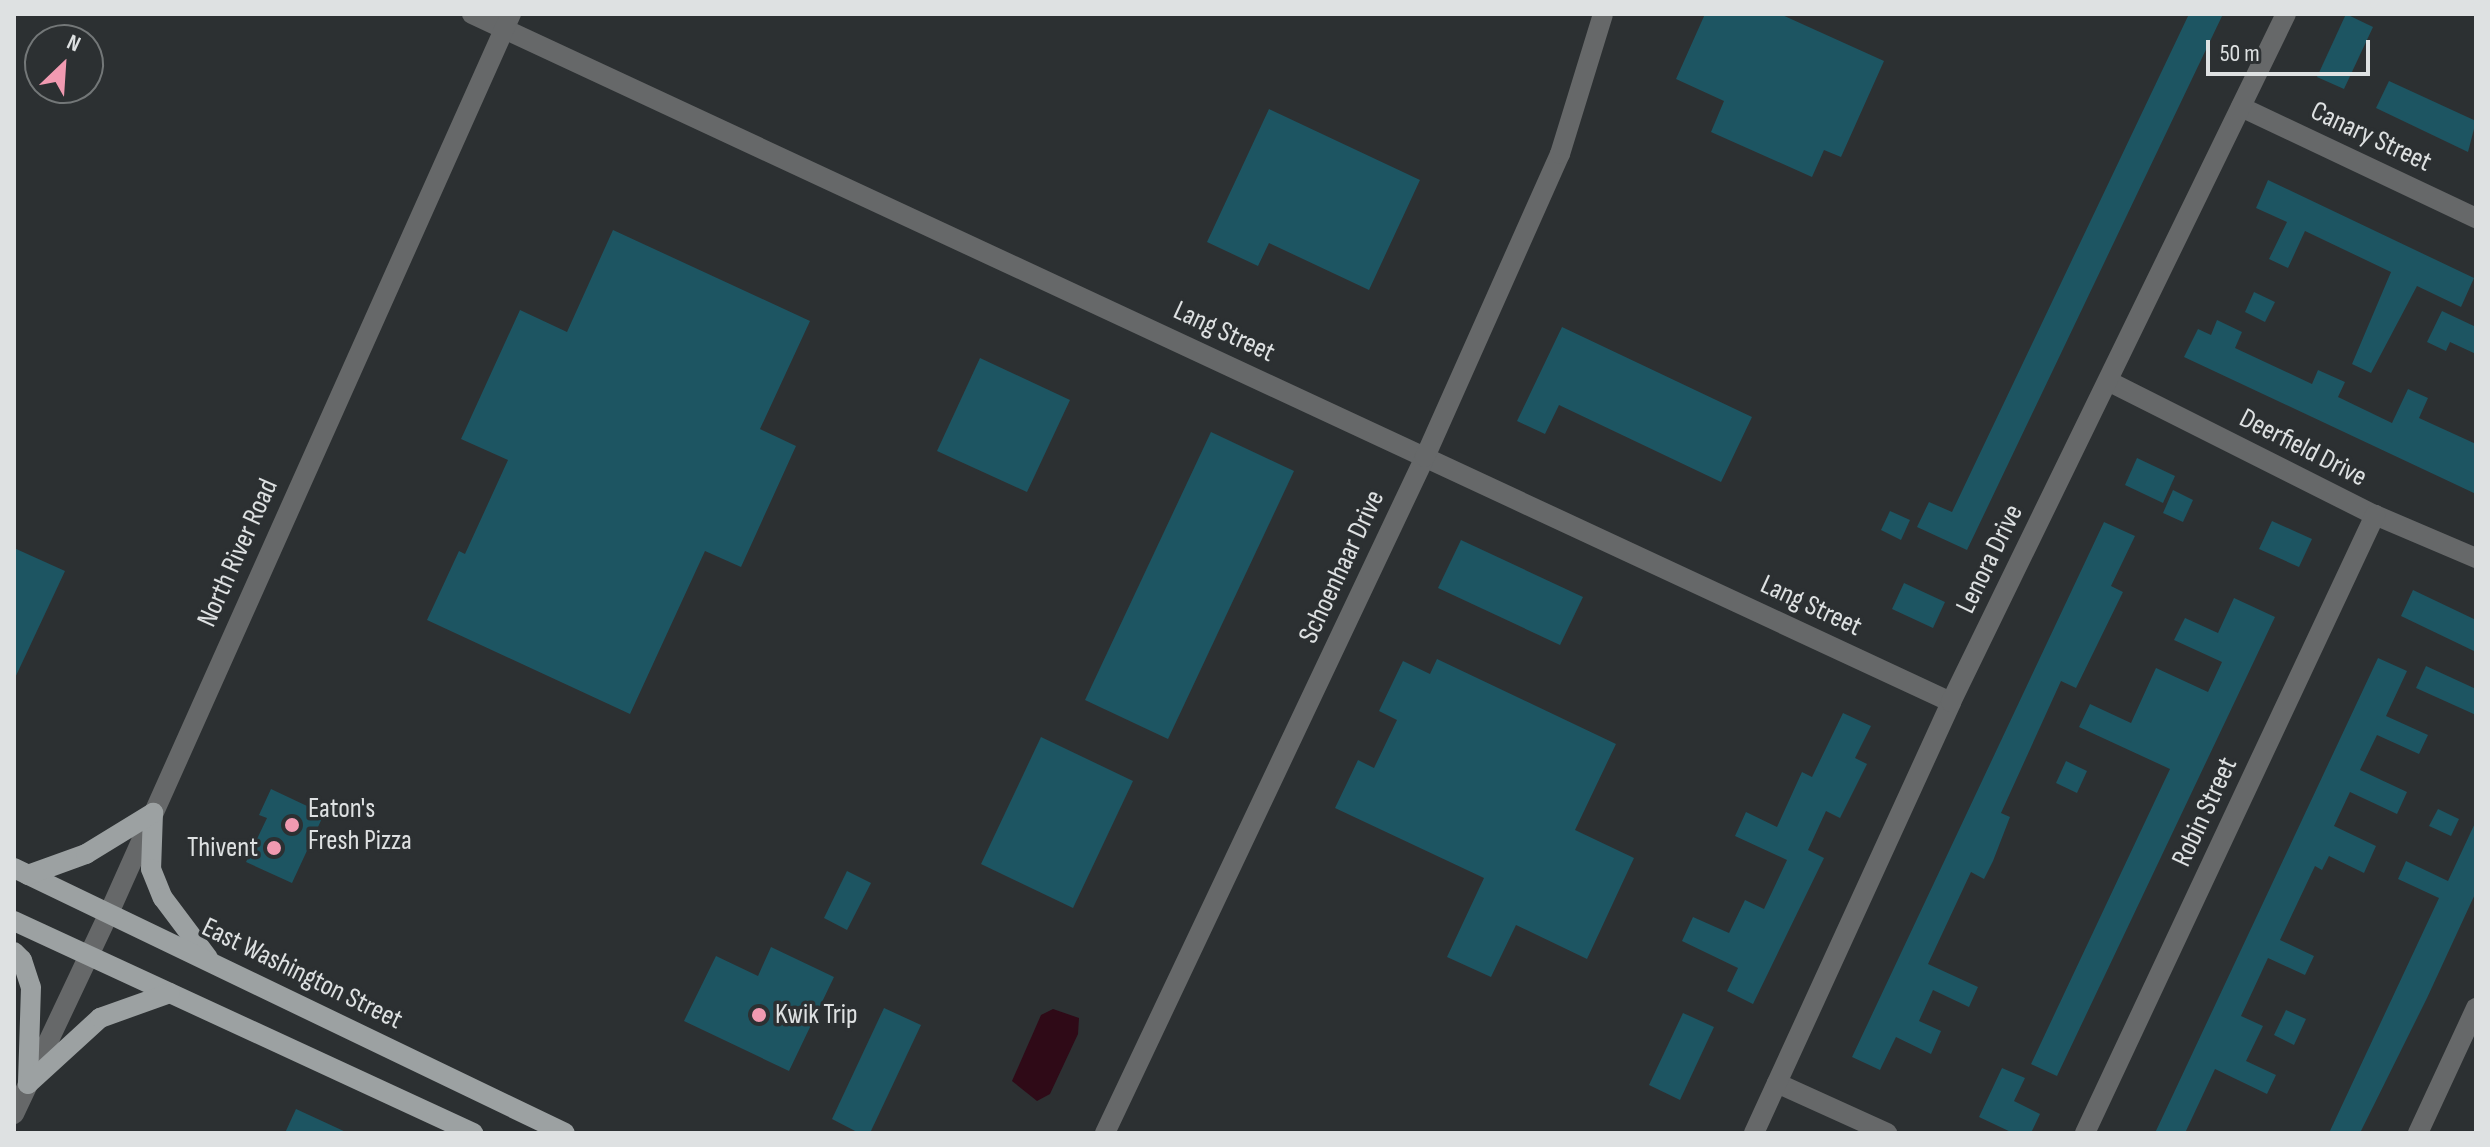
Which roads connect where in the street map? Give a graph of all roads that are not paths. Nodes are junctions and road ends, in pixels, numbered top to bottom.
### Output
1 (472, 14) edge
2 (1603, 14) edge
3 (2286, 14) edge
4 (507, 22) edge
5 (2241, 107) junction
6 (2476, 218) edge
7 (2108, 381) junction
8 (1425, 457) junction
9 (2375, 515) junction
10 (2476, 558) edge
11 (1951, 702) junction
12 (153, 813) junction
13 (21, 871) edge
14 (109, 913) junction
15 (14, 921) edge
16 (14, 952) edge
17 (89, 955) junction
18 (211, 962) junction
19 (170, 993) junction
20 (2476, 1008) edge
21 (1777, 1083) junction
22 (28, 1084) junction
23 (14, 1114) edge
24 (473, 1133) edge
25 (565, 1133) edge
26 (1105, 1133) edge
27 (1754, 1133) edge
28 (1887, 1133) edge
29 (2085, 1133) edge
30 (2418, 1133) edge

1 - 4 street, Lang Street
2 - 8 street, Schoenhaar Drive
3 - 5 street, Lenora Drive
4 - 8 street, Lang Street
4 - 12 street, North River Road
5 - 6 street, Canary Street
5 - 7 street, Lenora Drive
7 - 9 street, Deerfield Drive
7 - 11 street, Lenora Drive
8 - 11 street, Lang Street
8 - 26 street, Schoenhaar Drive
9 - 10 street, Deerfield Drive
9 - 29 street, Robin Street
11 - 21 street, Lenora Drive
12 - 13 main road
12 - 14 street, North River Road
12 - 18 main road
13 - 14 main road, East Washington Street
14 - 17 street, North River Road
14 - 18 main road, East Washington Street
15 - 17 main road
16 - 22 main road
17 - 19 main road
17 - 22 street, North River Road
18 - 25 main road, East Washington Street
19 - 22 main road
19 - 24 main road
20 - 30 street
21 - 27 street, Lenora Drive
21 - 28 street
22 - 23 street, North River Road

